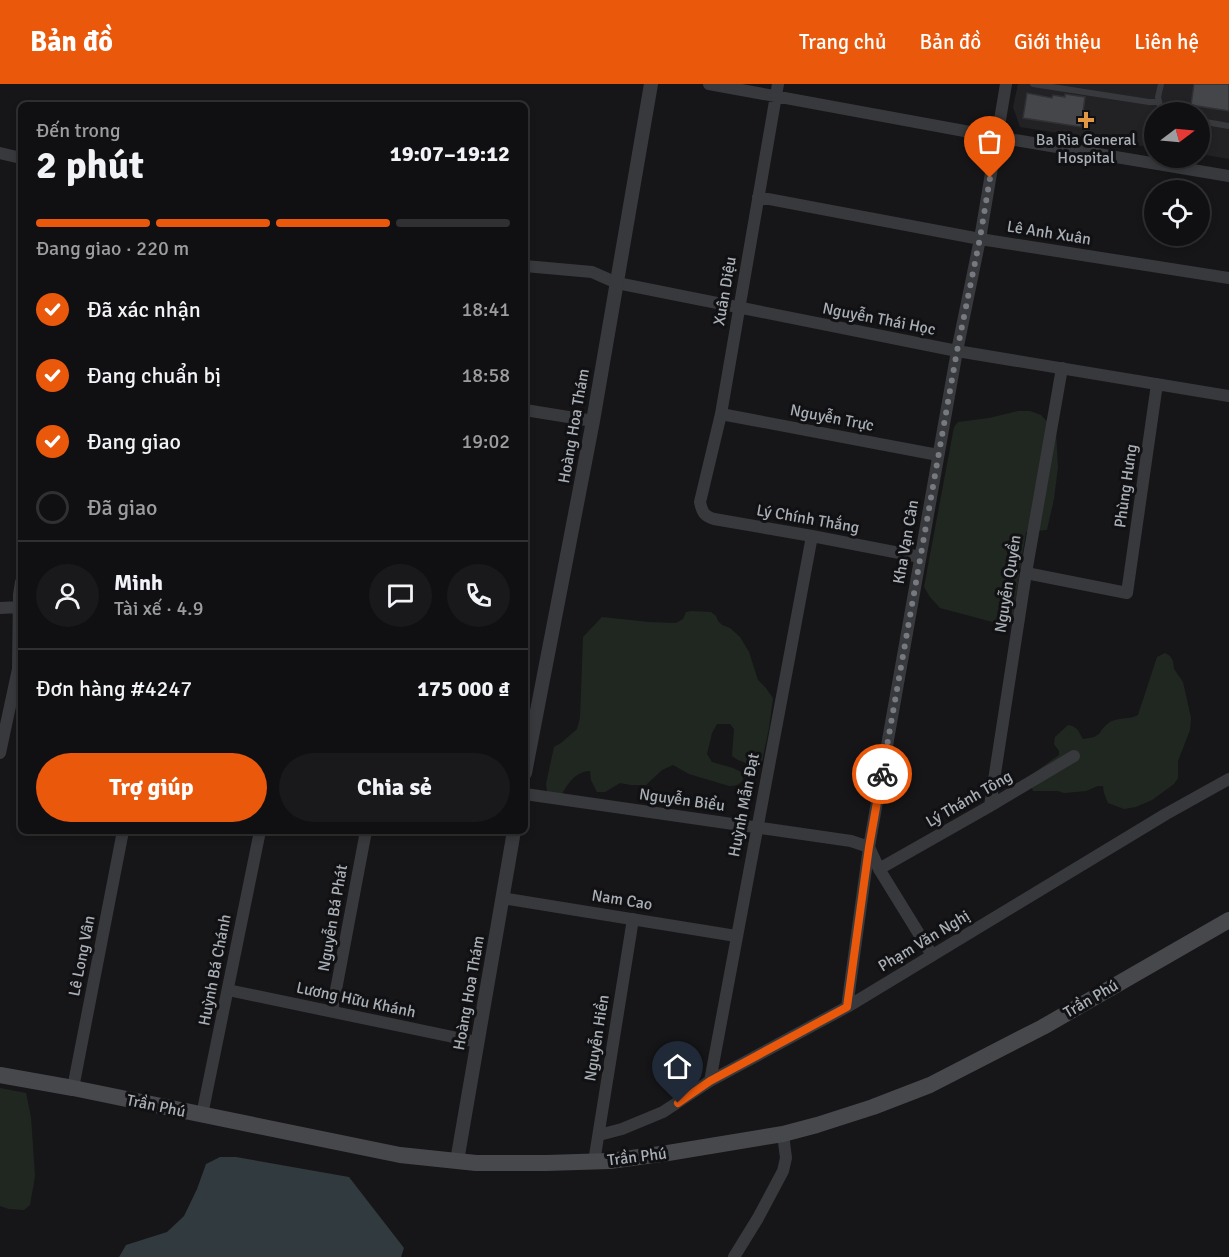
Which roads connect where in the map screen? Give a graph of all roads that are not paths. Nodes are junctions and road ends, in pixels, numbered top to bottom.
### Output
1 (651, 84) edge
2 (709, 84) edge
3 (1006, 84) edge
4 (1034, 84) edge
5 (1161, 84) edge
6 (777, 90) edge
7 (1149, 102) edge
8 (1159, 102) edge
9 (1210, 123) edge
10 (1229, 126) edge
11 (997, 137) junction
12 (0, 153) edge
13 (18, 157) edge
14 (1229, 176) edge
15 (758, 197) junction
16 (980, 238) junction
17 (528, 266) edge
18 (1229, 278) edge
19 (617, 283) junction
20 (739, 308) junction
21 (957, 351) junction
22 (1062, 368) junction
23 (1157, 384) junction
24 (1229, 396) edge
25 (528, 410) edge
26 (721, 414) junction
27 (593, 421) junction
28 (938, 455) junction
29 (700, 502) joint
30 (812, 536) junction
31 (920, 557) junction
32 (1026, 573) junction
33 (0, 608) edge
34 (18, 608) edge
35 (18, 669) edge
36 (531, 711) edge
37 (528, 742) edge
38 (0, 753) edge
39 (1074, 756) dead end
40 (1229, 779) edge
41 (528, 794) edge
42 (990, 806) junction
43 (757, 828) junction
44 (122, 834) edge
45 (259, 834) edge
46 (365, 834) edge
47 (513, 834) edge
48 (869, 847) junction
49 (879, 869) junction
50 (502, 898) junction
51 (633, 919) junction
52 (1229, 920) edge
53 (736, 936) junction
54 (932, 955) junction
55 (228, 990) junction
56 (847, 1007) junction
57 (332, 1011) junction
58 (477, 1042) junction
59 (0, 1075) edge
60 (710, 1081) junction
61 (73, 1088) junction
62 (202, 1115) junction
63 (783, 1134) junction
64 (598, 1135) junction
65 (457, 1161) junction
66 (594, 1162) junction
67 (734, 1257) edge

1 - 19 street, Hoàng Hoa Thám
2 - 6 street
3 - 11 street, Kha Vạn Cân
4 - 7 lane
5 - 8 lane
6 - 11 street
6 - 15 street, Xuân Diệu
9 - 10 lane
11 - 14 street
11 - 16 street, Kha Vạn Cân
12 - 13 street
15 - 16 street, Lê Anh Xuân
15 - 20 street, Xuân Diệu
16 - 18 street, Lê Anh Xuân
16 - 21 street, Kha Vạn Cân
17 - 19 street, Nguyễn Thái Học
19 - 20 street, Nguyễn Thái Học
19 - 27 street, Hoàng Hoa Thám
20 - 21 street, Nguyễn Thái Học
20 - 26 street, Xuân Diệu
21 - 22 street, Nguyễn Thái Học
21 - 28 street, Kha Vạn Cân
22 - 23 street, Nguyễn Thái Học
22 - 32 street, Nguyễn Quyền
23 - 24 street, Nguyễn Thái Học
23 - 32 street, Phùng Hưng
25 - 27 street
26 - 28 street, Nguyễn Trực
26 - 29 street, Xuân Diệu
27 - 36 street, Hoàng Hoa Thám
28 - 31 street, Kha Vạn Cân
29 - 30 street, Lý Chính Thắng
30 - 31 street, Lý Chính Thắng
30 - 43 street, Huỳnh Mẫn Đạt
31 - 48 street, Kha Vạn Cân
32 - 42 street, Nguyễn Quyền
33 - 34 street
35 - 38 street
36 - 37 street, Hoàng Hoa Thám
39 - 42 street, Lý Thánh Tông
40 - 54 street, Phạm Văn Nghị
41 - 43 street, Nguyễn Biểu
42 - 49 street, Lý Thánh Tông
43 - 48 street, Nguyễn Biểu
43 - 53 street, Huỳnh Mẫn Đạt
44 - 61 street, Lê Long Vân
45 - 55 street, Huỳnh Bá Chánh
46 - 57 street, Nguyễn Bá Phát
47 - 50 street, Hoàng Hoa Thám
48 - 49 street
48 - 56 street, Kha Vạn Cân
49 - 54 street
50 - 51 street, Nam Cao
50 - 58 street, Hoàng Hoa Thám
51 - 53 street, Nam Cao
51 - 64 street, Nguyễn Hiền
52 - 63 main road, Trần Phú
53 - 60 street, Huỳnh Mẫn Đạt
54 - 56 street, Phạm Văn Nghị
55 - 57 street, Lương Hữu Khánh
55 - 62 street, Huỳnh Bá Chánh
56 - 60 street, Phạm Văn Nghị
57 - 58 street, Lương Hữu Khánh
58 - 65 street, Hoàng Hoa Thám
59 - 61 main road, Trần Phú
60 - 64 street, Phạm Văn Nghị
61 - 62 main road, Trần Phú
62 - 65 main road, Trần Phú
63 - 66 main road, Trần Phú
63 - 67 street
64 - 66 street, Nguyễn Hiền
65 - 66 main road, Trần Phú

